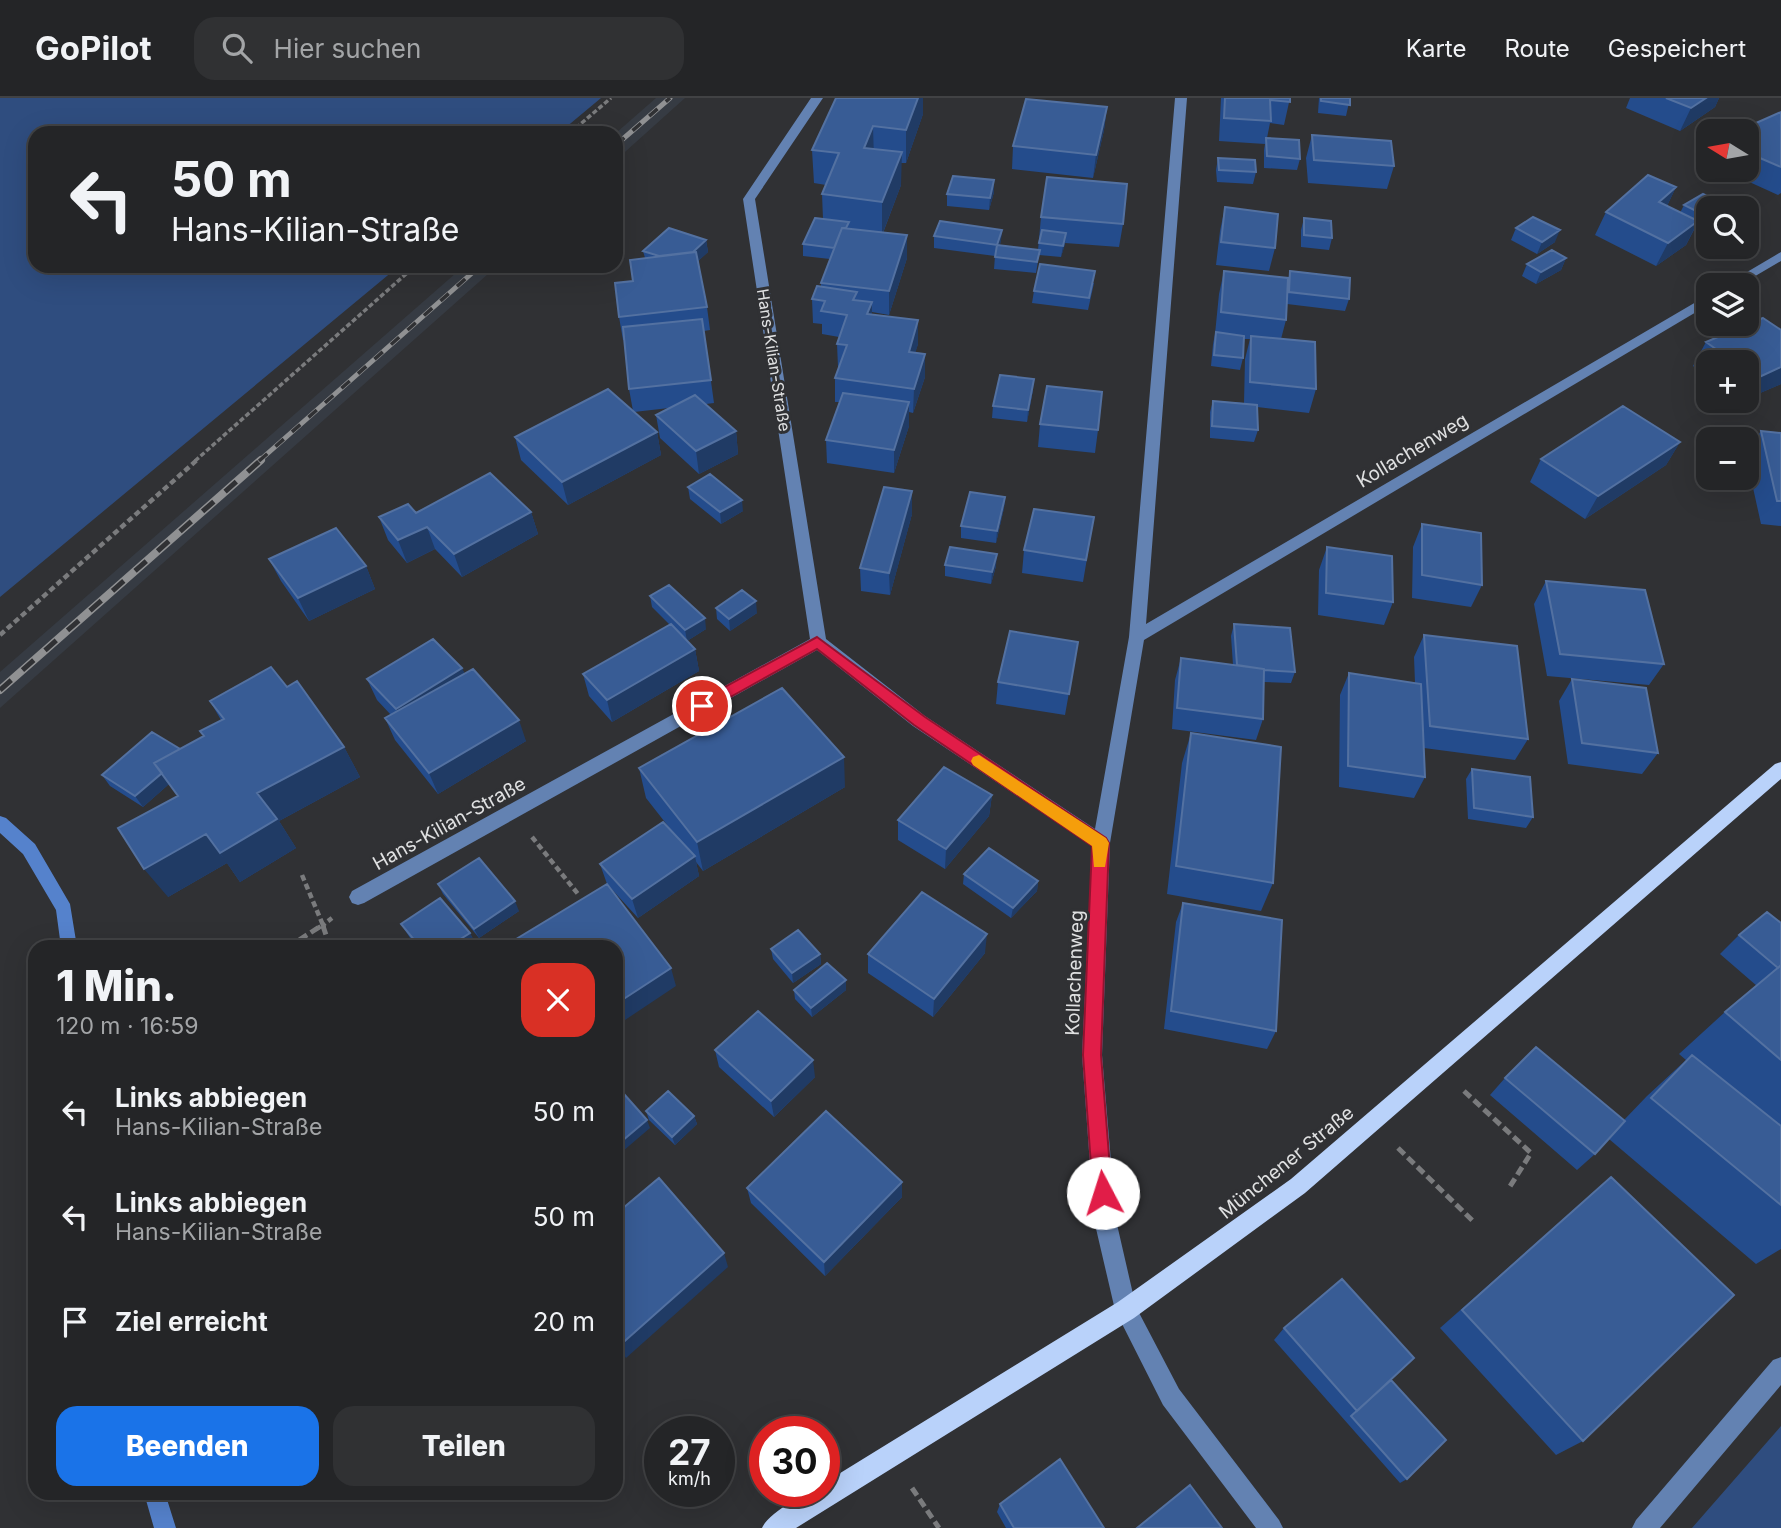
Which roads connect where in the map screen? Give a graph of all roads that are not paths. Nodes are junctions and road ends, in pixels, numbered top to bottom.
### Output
1 (817, 98) edge
2 (1181, 98) edge
3 (1781, 256) edge
4 (1752, 273) edge
5 (1696, 306) edge
6 (1137, 637) junction
7 (817, 642) junction
8 (1781, 769) edge
9 (1101, 843) junction
10 (358, 897) dead end
11 (1126, 1310) junction
12 (1781, 1368) edge
13 (774, 1528) edge
14 (1271, 1528) edge
15 (1644, 1528) edge

1 - 7 street, Hans-Kilian-Straße
2 - 6 street, Kollachenweg
3 - 4 street
5 - 6 street, Kollachenweg
6 - 9 street, Kollachenweg
7 - 9 street
7 - 10 street, Hans-Kilian-Straße
8 - 11 main road, Münchener Straße
9 - 11 street, Kollachenweg
11 - 13 main road, Münchener Straße
11 - 14 street, Kollachenweg
12 - 15 street

